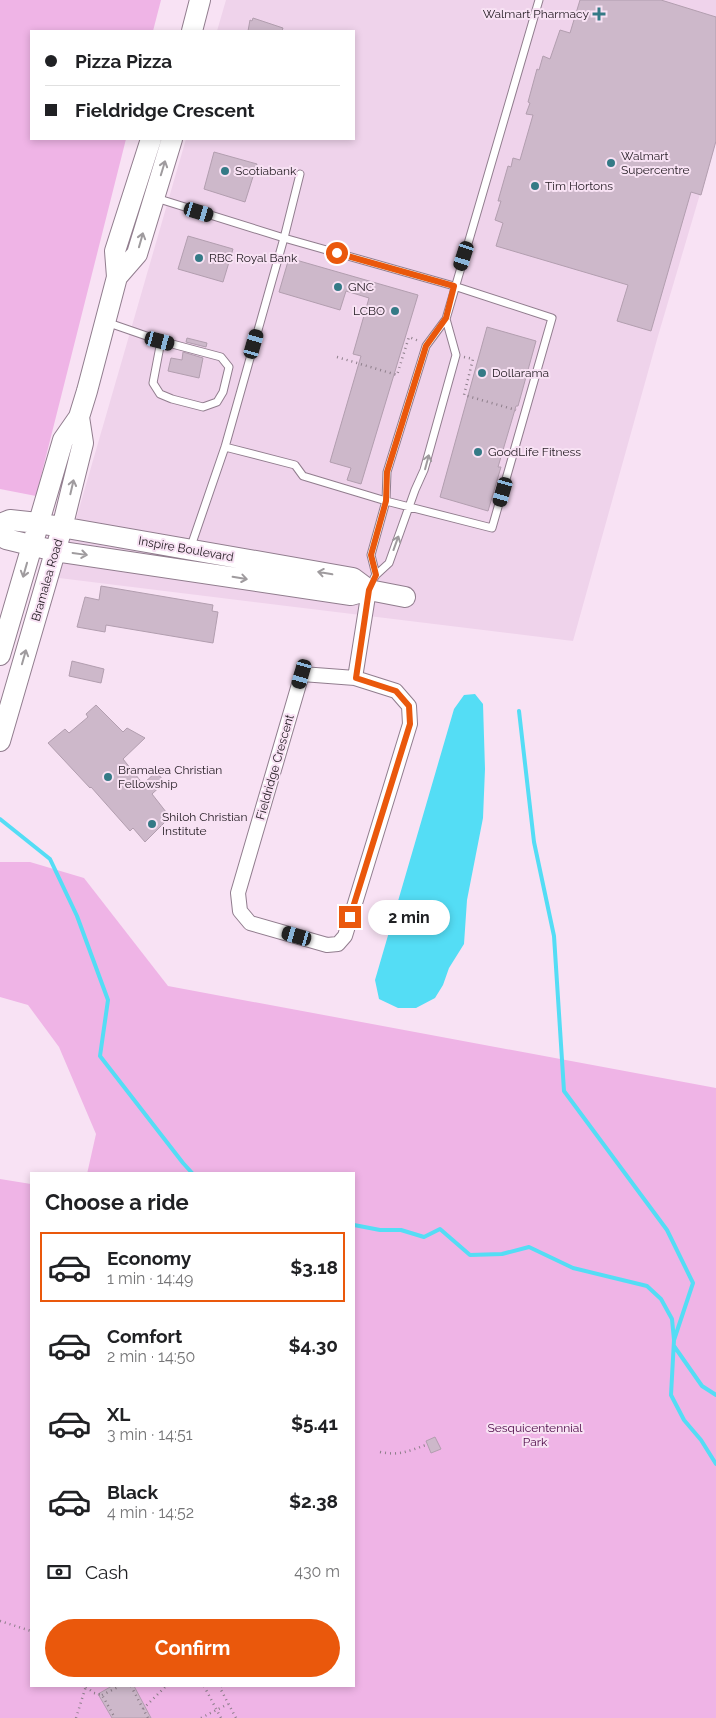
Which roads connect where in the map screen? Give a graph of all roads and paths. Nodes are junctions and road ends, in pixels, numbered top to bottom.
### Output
1 (200, 0) edge
2 (539, 0) edge
3 (192, 30) edge
4 (150, 140) edge
5 (172, 140) edge
6 (300, 174) dead end
7 (144, 195) junction
8 (284, 238) junction
9 (454, 286) junction
10 (446, 318) junction
11 (105, 322) junction
12 (160, 341) junction
13 (464, 395) dead end
14 (525, 412) junction
15 (79, 417) junction
16 (225, 448) junction
17 (386, 501) junction
18 (408, 507) junction
19 (0, 524) edge
20 (38, 524) junction
21 (62, 528) junction
22 (0, 534) edge
23 (32, 546) junction
24 (190, 549) junction
25 (55, 551) junction
26 (372, 582) junction
27 (405, 597) dead end
28 (0, 655) edge
29 (356, 678) junction
30 (0, 741) edge
31 (426, 1445) dead end
32 (380, 1452) dead end
33 (0, 1621) edge
34 (30, 1631) edge
35 (86, 1687) edge
36 (118, 1687) edge
37 (132, 1687) edge
38 (165, 1687) edge
39 (204, 1687) edge
40 (220, 1687) edge
41 (102, 1695) junction
42 (228, 1704) junction
43 (143, 1709) junction
44 (216, 1710) junction
45 (76, 1718) edge
46 (115, 1718) edge
47 (148, 1718) edge
48 (201, 1718) edge
49 (221, 1718) edge
50 (236, 1718) edge

1 - 3 main road
2 - 9 lane
4 - 7 main road, Bramalea Road
7 -> 5 main road, Bramalea Road
6 - 8 lane
7 - 8 lane
7 - 11 main road, Bramalea Road
8 - 9 lane
8 - 16 lane
9 - 10 lane
9 - 14 lane
10 - 17 lane
18 -> 10 lane
11 - 12 lane
11 - 15 main road, Bramalea Road
12 - 12 lane
13 - 14 path
14 - 18 lane
15 - 20 main road, Bramalea Road
21 -> 15 main road, Bramalea Road
16 - 17 lane
16 - 24 lane
17 - 18 lane
17 - 26 lane
26 -> 18 lane
19 - 20 main road, Inspire Boulevard
20 - 21 main road, Inspire Boulevard
20 - 23 main road, Bramalea Road
21 - 24 main road, Inspire Boulevard
21 - 25 main road, Bramalea Road
22 - 23 main road, Inspire Boulevard
23 - 25 main road, Inspire Boulevard
23 -> 28 main road, Bramalea Road
26 -> 24 main road, Inspire Boulevard
25 -> 26 main road, Inspire Boulevard
30 -> 25 main road, Bramalea Road
26 - 27 main road, Inspire Boulevard
26 - 29 street
29 - 29 street, Fieldridge Crescent
31 - 32 path
33 - 34 path
35 - 41 path
35 - 45 path
36 - 41 path
37 - 43 path
38 - 43 path
39 - 44 path
40 - 42 path
41 - 46 path
42 - 44 path
42 - 50 path
43 - 47 path
44 - 48 path
44 - 49 path

